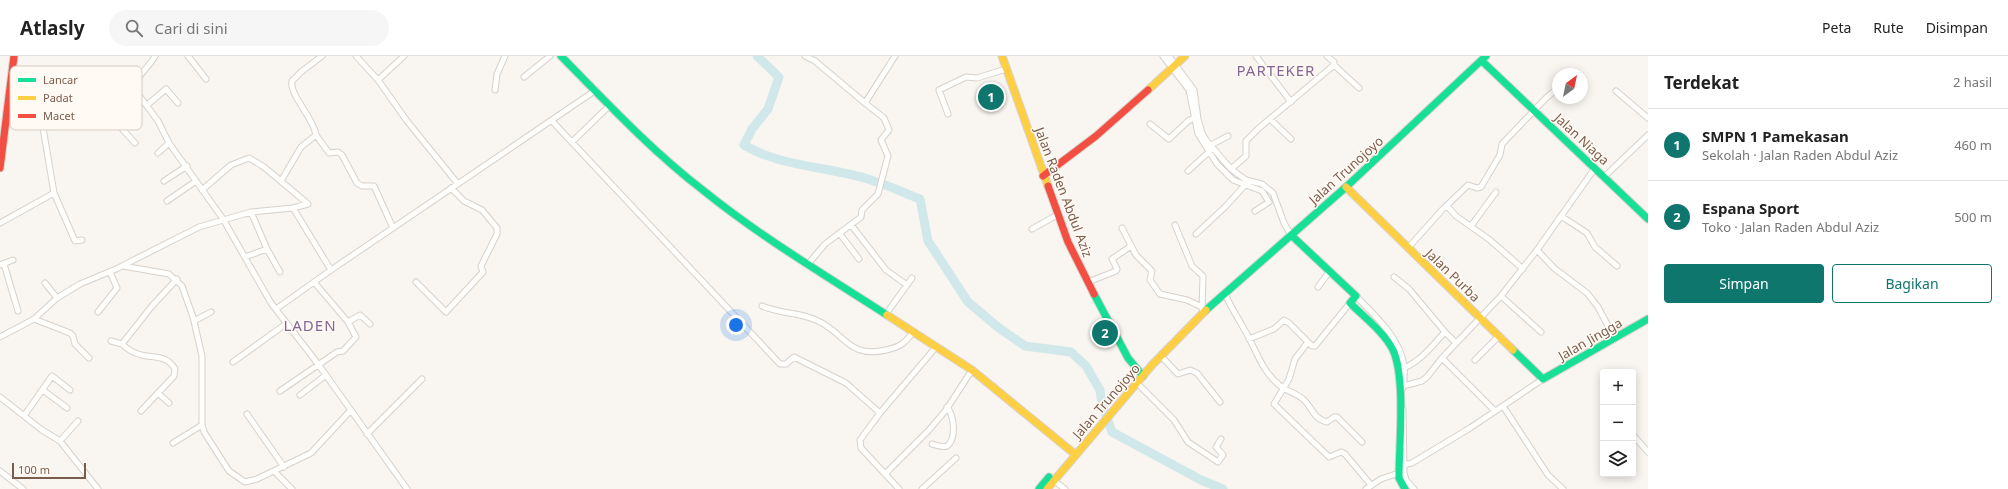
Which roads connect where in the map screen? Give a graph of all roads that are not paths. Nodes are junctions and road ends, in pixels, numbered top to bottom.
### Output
1 (14, 56) edge
2 (155, 56) edge
3 (188, 56) edge
4 (322, 56) edge
5 (356, 56) edge
6 (404, 56) edge
7 (506, 56) edge
8 (550, 56) edge
9 (561, 56) edge
10 (805, 56) edge
11 (895, 56) edge
12 (1002, 56) edge
13 (1163, 56) edge
14 (1169, 56) edge
15 (1185, 56) edge
16 (1256, 56) edge
17 (1327, 56) edge
18 (1482, 58) edge
19 (1334, 65) junction
20 (13, 66) edge
21 (1175, 66) junction
22 (1006, 69) junction
23 (142, 75) edge
24 (524, 77) dead end
25 (206, 79) dead end
26 (378, 80) junction
27 (1359, 88) dead end
28 (10, 89) edge
29 (495, 90) dead end
30 (596, 90) junction
31 (1616, 91) dead end
32 (1552, 94) edge
33 (142, 99) edge
34 (1291, 102) junction
35 (178, 103) dead end
36 (865, 103) junction
37 (147, 105) junction
38 (610, 105) junction
39 (1534, 111) junction
40 (10, 113) edge
41 (7, 114) junction
42 (948, 114) dead end
43 (1194, 118) junction
44 (1648, 118) edge
45 (1270, 119) junction
46 (552, 121) junction
47 (1150, 124) dead end
48 (1197, 124) junction
49 (43, 130) edge
50 (124, 130) edge
51 (316, 135) junction
52 (1648, 135) edge
53 (1228, 136) dead end
54 (1292, 139) dead end
55 (572, 142) junction
56 (135, 143) dead end
57 (169, 143) junction
58 (1211, 149) junction
59 (158, 153) dead end
60 (187, 166) junction
61 (0, 168) edge
62 (1596, 168) junction
63 (1231, 169) junction
64 (1188, 171) dead end
65 (1044, 176) junction
66 (1604, 177) junction
67 (164, 181) dead end
68 (196, 181) junction
69 (281, 181) junction
70 (458, 184) junction
71 (1245, 184) junction
72 (1346, 187) junction
73 (451, 188) junction
74 (202, 190) junction
75 (1496, 192) dead end
76 (54, 193) junction
77 (1276, 200) junction
78 (167, 201) dead end
79 (1269, 202) junction
80 (1447, 206) junction
81 (293, 208) junction
82 (1255, 211) dead end
83 (251, 212) junction
84 (1057, 215) junction
85 (1561, 216) junction
86 (223, 219) junction
87 (1648, 219) edge
88 (0, 223) edge
89 (1175, 224) dead end
90 (852, 226) junction
91 (1471, 226) junction
92 (393, 228) junction
93 (1122, 228) dead end
94 (1032, 229) dead end
95 (840, 234) junction
96 (1196, 234) dead end
97 (1291, 235) junction
98 (82, 240) dead end
99 (1131, 246) junction
100 (1408, 248) junction
101 (267, 249) junction
102 (1537, 250) junction
103 (245, 256) junction
104 (860, 259) dead end
105 (14, 260) dead end
106 (809, 263) junction
107 (2, 265) edge
108 (122, 266) junction
109 (1617, 266) dead end
110 (1523, 269) junction
111 (331, 270) junction
112 (110, 272) junction
113 (280, 272) dead end
114 (1330, 272) junction
115 (1394, 277) dead end
116 (912, 278) dead end
117 (177, 279) junction
118 (314, 282) junction
119 (416, 282) dead end
120 (1088, 282) junction
121 (45, 283) dead end
122 (907, 285) junction
123 (1318, 287) dead end
124 (1222, 296) junction
125 (1356, 296) junction
126 (1501, 296) junction
127 (57, 298) junction
128 (1350, 303) junction
129 (762, 306) dead end
130 (276, 309) junction
131 (18, 311) dead end
132 (1202, 311) junction
133 (1365, 311) junction
134 (98, 312) dead end
135 (211, 312) dead end
136 (886, 314) junction
137 (34, 318) junction
138 (1480, 318) junction
139 (1648, 319) edge
140 (194, 321) junction
141 (348, 322) junction
142 (287, 323) junction
143 (370, 324) dead end
144 (913, 332) junction
145 (1445, 332) junction
146 (1541, 332) dead end
147 (1499, 336) junction
148 (0, 337) edge
149 (1249, 339) junction
150 (1615, 339) junction
151 (111, 341) dead end
152 (1308, 342) junction
153 (1456, 343) junction
154 (122, 344) junction
155 (936, 346) junction
156 (1161, 356) junction
157 (90, 358) dead end
158 (1442, 358) junction
159 (1475, 360) dead end
160 (233, 362) dead end
161 (318, 364) junction
162 (1401, 369) junction
163 (972, 370) junction
164 (1142, 374) junction
165 (326, 375) junction
166 (422, 379) dead end
167 (1543, 379) junction
168 (1136, 381) junction
169 (1403, 386) junction
170 (1284, 389) junction
171 (43, 390) junction
172 (70, 390) dead end
173 (280, 391) dead end
174 (158, 393) junction
175 (300, 395) dead end
176 (0, 397) edge
177 (1220, 402) dead end
178 (169, 403) dead end
179 (948, 407) junction
180 (67, 408) dead end
181 (1505, 409) junction
182 (351, 410) junction
183 (141, 411) dead end
184 (1495, 411) junction
185 (880, 413) junction
186 (248, 414) dead end
187 (24, 416) junction
188 (78, 421) dead end
189 (202, 426) junction
190 (1401, 427) junction
191 (367, 434) junction
192 (1636, 438) edge
193 (1221, 439) dead end
194 (60, 441) junction
195 (1362, 442) dead end
196 (173, 443) dead end
197 (932, 444) dead end
198 (1646, 446) edge
199 (1072, 451) junction
200 (1648, 452) edge
201 (956, 458) dead end
202 (1402, 465) junction
203 (284, 467) junction
204 (0, 471) edge
205 (274, 471) junction
206 (1399, 473) junction
207 (885, 474) junction
208 (1052, 479) junction
209 (245, 482) junction
210 (1371, 485) junction
211 (23, 489) edge
212 (98, 489) edge
213 (243, 489) edge
214 (292, 489) edge
215 (406, 489) edge
216 (899, 489) edge
217 (922, 489) edge
218 (1039, 489) edge
219 (1047, 489) edge
220 (1064, 489) edge
221 (1366, 489) edge
222 (1405, 489) edge
223 (1414, 489) edge
224 (1563, 489) edge

1 - 20 main road
2 - 23 street
3 - 25 street
4 - 51 street
5 - 26 street
6 - 26 street
7 - 29 street
8 - 24 street
9 - 30 main road
10 - 36 street
11 - 36 street
12 - 22 main road, Jalan Raden Abdul Aziz
13 - 21 street
14 - 21 street
15 - 21 main road
16 - 34 street
17 - 19 street
18 - 39 main road, Jalan Niaga
18 - 72 main road, Jalan Trunojoyo
19 - 27 street
19 - 34 street
21 - 43 street
21 - 48 street
21 - 65 main road
22 - 42 street
22 - 65 main road, Jalan Raden Abdul Aziz
26 - 70 street
28 - 41 main road
30 - 38 main road
30 - 46 street
31 - 44 street
32 - 39 street
33 - 37 street
34 - 45 street
35 - 37 street
36 - 90 street
37 - 57 street
38 - 55 street
38 - 106 main road
39 - 62 main road, Jalan Niaga
39 - 80 street
40 - 41 street
41 - 61 main road
43 - 47 street
43 - 48 street
45 - 54 street
45 - 63 street
46 - 55 street
46 - 70 street
48 - 58 street
49 - 76 street
50 - 56 street
51 - 69 street
51 - 92 street
52 - 66 street
53 - 58 street
55 - 185 street
57 - 59 street
57 - 60 street
58 - 63 street
58 - 64 street
58 - 71 street
60 - 67 street
60 - 68 street
62 - 66 main road, Jalan Niaga
62 - 85 street
63 - 77 street
65 - 84 main road, Jalan Raden Abdul Aziz
66 - 87 main road, Jalan Niaga
68 - 74 street
68 - 78 street
69 - 74 street
69 - 81 street
70 - 73 street
71 - 79 street
71 - 96 street
72 - 97 main road, Jalan Trunojoyo
72 - 100 main road, Jalan Purba
73 - 92 street
73 - 119 street
74 - 86 street
75 - 91 street
76 - 88 street
76 - 98 street
77 - 79 street
77 - 97 street
79 - 82 street
80 - 91 street
80 - 100 street
81 - 83 street
81 - 111 street
83 - 86 street
83 - 101 street
84 - 94 street
84 - 120 main road, Jalan Raden Abdul Aziz
85 - 102 street
85 - 109 street
86 - 103 street
86 - 108 street
89 - 132 street
90 - 95 street
90 - 122 street
91 - 110 street
92 - 111 street
93 - 99 street
95 - 104 street
95 - 106 street
97 - 114 main road
97 - 124 main road, Jalan Trunojoyo
99 - 120 street
99 - 132 street
100 - 138 main road, Jalan Purba
101 - 103 street
101 - 113 street
102 - 110 street
102 - 150 street
103 - 130 street
105 - 107 street
106 - 136 main road
107 - 131 street
108 - 112 street
108 - 117 street
110 - 126 street
111 - 118 street
112 - 127 street
112 - 134 street
114 - 123 street
114 - 125 main road
115 - 145 street
116 - 122 street
117 - 140 street
117 - 154 street
118 - 130 street
118 - 141 street
120 - 164 main road, Jalan Raden Abdul Aziz
121 - 127 street
122 - 136 street
124 - 132 main road, Jalan Trunojoyo
124 - 149 street
125 - 128 main road
125 - 133 street
126 - 138 street
126 - 146 street
127 - 137 street
128 - 133 main road
128 - 152 street
129 - 144 street
130 - 142 street
132 - 156 main road, Jalan Trunojoyo
133 - 162 main road
135 - 140 street
136 - 144 main road
137 - 148 street
137 - 157 street
138 - 147 main road, Jalan Purba
138 - 153 street
139 - 150 main road, Jalan Jingga
140 - 189 street
141 - 143 street
141 - 161 street
142 - 160 street
142 - 161 street
144 - 155 main road
145 - 153 street
145 - 162 street
147 - 159 street
147 - 167 main road, Jalan Purba
149 - 152 street
149 - 170 street
150 - 167 main road, Jalan Jingga
151 - 154 street
152 - 170 street
153 - 158 street
154 - 174 street
155 - 163 main road
155 - 185 street
156 - 164 main road, Jalan Trunojoyo
156 - 177 street
158 - 169 street
158 - 184 street
161 - 165 street
161 - 173 street
162 - 169 street
162 - 190 main road
163 - 179 street
163 - 199 main road
164 - 168 main road, Jalan Trunojoyo
165 - 175 street
165 - 182 street
166 - 191 street
167 - 181 street
168 - 193 street
168 - 199 main road, Jalan Trunojoyo
169 - 190 street
170 - 195 street
170 - 210 street
171 - 172 street
171 - 180 street
171 - 187 street
174 - 178 street
174 - 183 street
176 - 187 street
179 - 197 street
179 - 207 street
181 - 184 street
181 - 224 street
182 - 191 street
182 - 203 street
184 - 202 street
185 - 207 street
186 - 203 street
187 - 194 street
188 - 194 street
189 - 196 street
189 - 209 street
190 - 202 main road
191 - 215 street
192 - 198 street
194 - 212 street
198 - 200 street
199 - 208 main road, Jalan Trunojoyo
201 - 217 street
202 - 206 main road
202 - 223 street
203 - 205 street
204 - 211 street
205 - 209 street
205 - 214 street
206 - 210 street
206 - 222 main road
207 - 216 street
208 - 218 main road, Jalan Trunojoyo
208 - 219 main road, Jalan Trunojoyo
208 - 220 street
209 - 213 street
210 - 221 street

